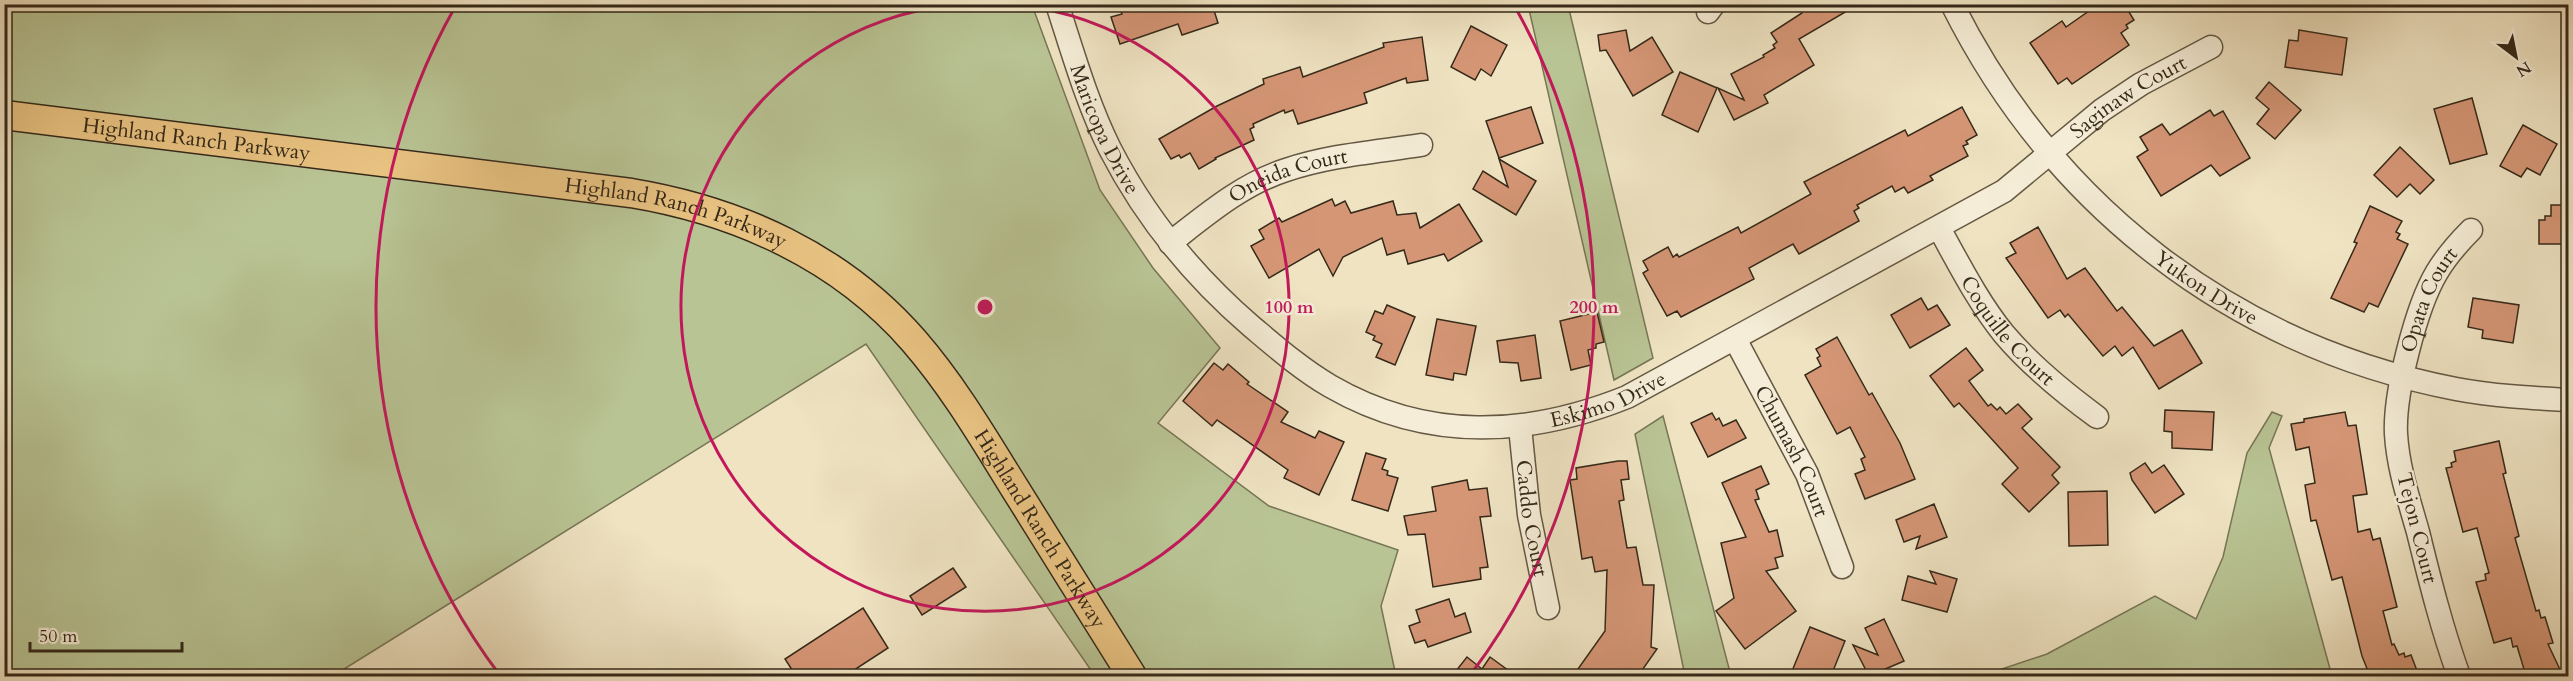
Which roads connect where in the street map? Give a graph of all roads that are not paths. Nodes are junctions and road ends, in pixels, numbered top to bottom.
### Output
1 (1057, 4) edge
2 (1952, 4) edge
3 (2211, 47) dead end
4 (4, 115) edge
5 (1421, 145) dead end
6 (2049, 154) junction
7 (1940, 228) junction
8 (2471, 230) dead end
9 (1170, 243) junction
10 (1736, 339) junction
11 (2402, 376) junction
12 (2568, 399) edge
13 (2097, 417) dead end
14 (1520, 427) junction
15 (1842, 567) dead end
16 (1548, 608) dead end
17 (1132, 676) edge
18 (2459, 676) edge

1 - 9 street, Maricopa Drive
2 - 6 street, Yukon Drive
3 - 6 street, Saginaw Court
4 - 17 main road, Highland Ranch Parkway
5 - 9 street, Oneida Court
6 - 7 street, Eskimo Drive
6 - 11 street, Yukon Drive
7 - 10 street, Eskimo Drive
7 - 13 street, Coquille Court
8 - 11 street, Opata Court
9 - 14 street, Eskimo Drive
10 - 14 street, Eskimo Drive
10 - 15 street, Chumash Court
11 - 12 street, Yukon Drive
11 - 18 street, Tejon Court
14 - 16 street, Caddo Court

